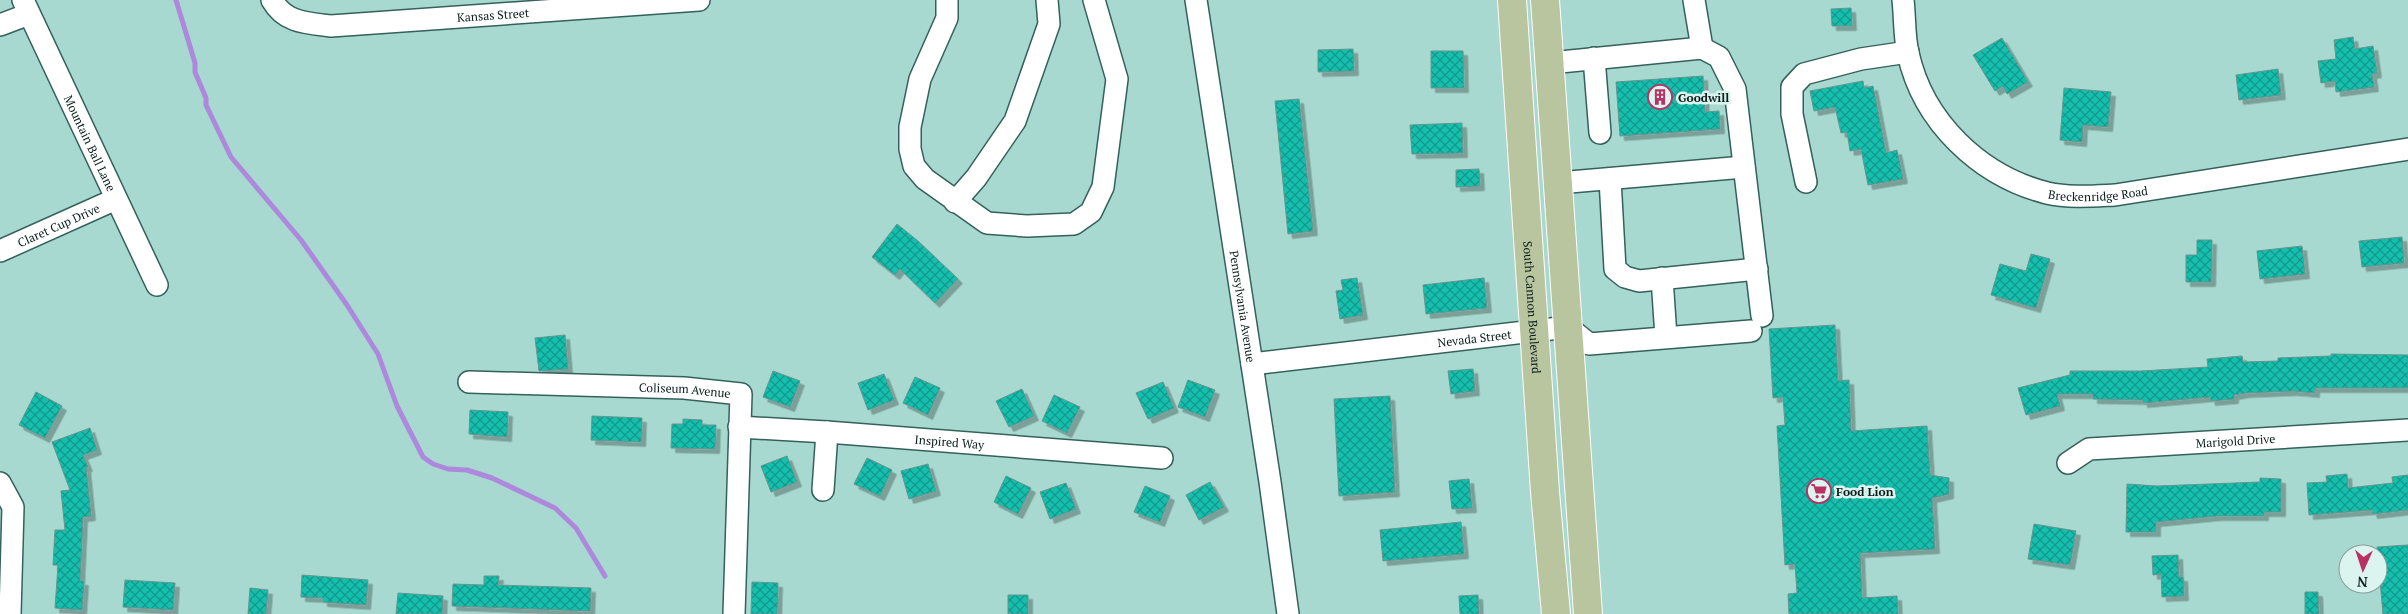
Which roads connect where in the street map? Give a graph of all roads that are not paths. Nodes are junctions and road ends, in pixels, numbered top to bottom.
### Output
1 (272, 0) edge
2 (699, 0) edge
3 (947, 0) edge
4 (1047, 0) edge
5 (1094, 0) edge
6 (1196, 0) edge
7 (1512, 0) edge
8 (1546, 0) edge
9 (1694, 0) edge
10 (1903, 0) edge
11 (26, 7) edge
12 (472, 8) edge
13 (0, 25) edge
14 (1702, 48) junction
15 (1908, 52) junction
16 (1594, 58) junction
17 (1550, 62) junction
18 (1600, 134) dead end
19 (2408, 149) edge
20 (1744, 167) junction
21 (1610, 179) junction
22 (1806, 182) dead end
23 (1558, 183) junction
24 (116, 199) junction
25 (955, 202) junction
26 (0, 251) edge
27 (1757, 270) junction
28 (1662, 278) junction
29 (157, 285) dead end
30 (1568, 327) junction
31 (1535, 331) junction
32 (1666, 337) junction
33 (1252, 364) junction
34 (469, 382) dead end
35 (739, 427) junction
36 (2408, 430) edge
37 (827, 432) junction
38 (1162, 458) dead end
39 (2068, 463) dead end
40 (1, 483) edge
41 (823, 490) dead end
42 (10, 614) edge
43 (734, 614) edge
44 (1288, 614) edge
45 (1556, 614) edge
46 (1588, 614) edge

1 - 12 street, Kansas Street
2 - 12 street, Kansas Street
3 - 25 street
4 - 25 street
5 - 25 street
6 - 33 street, Pennsylvania Avenue
7 - 31 main road, South Cannon Boulevard
8 - 17 main road
9 - 14 street
10 - 15 street, Breckenridge Road
11 - 13 street
11 - 24 street, Mountain Ball Lane
14 - 16 street
14 - 20 street
15 - 19 street, Breckenridge Road
15 - 22 street
16 - 17 street
16 - 18 street
17 - 23 main road
20 - 21 street
20 - 27 street
21 - 23 street
21 - 28 street
23 - 30 main road
24 - 26 street, Claret Cup Drive
24 - 29 street, Mountain Ball Lane
27 - 28 street
27 - 32 street
28 - 32 street
30 - 31 street, Nevada Street
30 - 32 street
30 - 46 main road
31 - 33 street, Nevada Street
31 - 45 main road, South Cannon Boulevard
33 - 44 street, Pennsylvania Avenue
34 - 35 street, Coliseum Avenue
35 - 37 street, Inspired Way
35 - 43 street, Coliseum Avenue
36 - 39 street, Marigold Drive
37 - 38 street, Inspired Way
37 - 41 street
40 - 42 street

